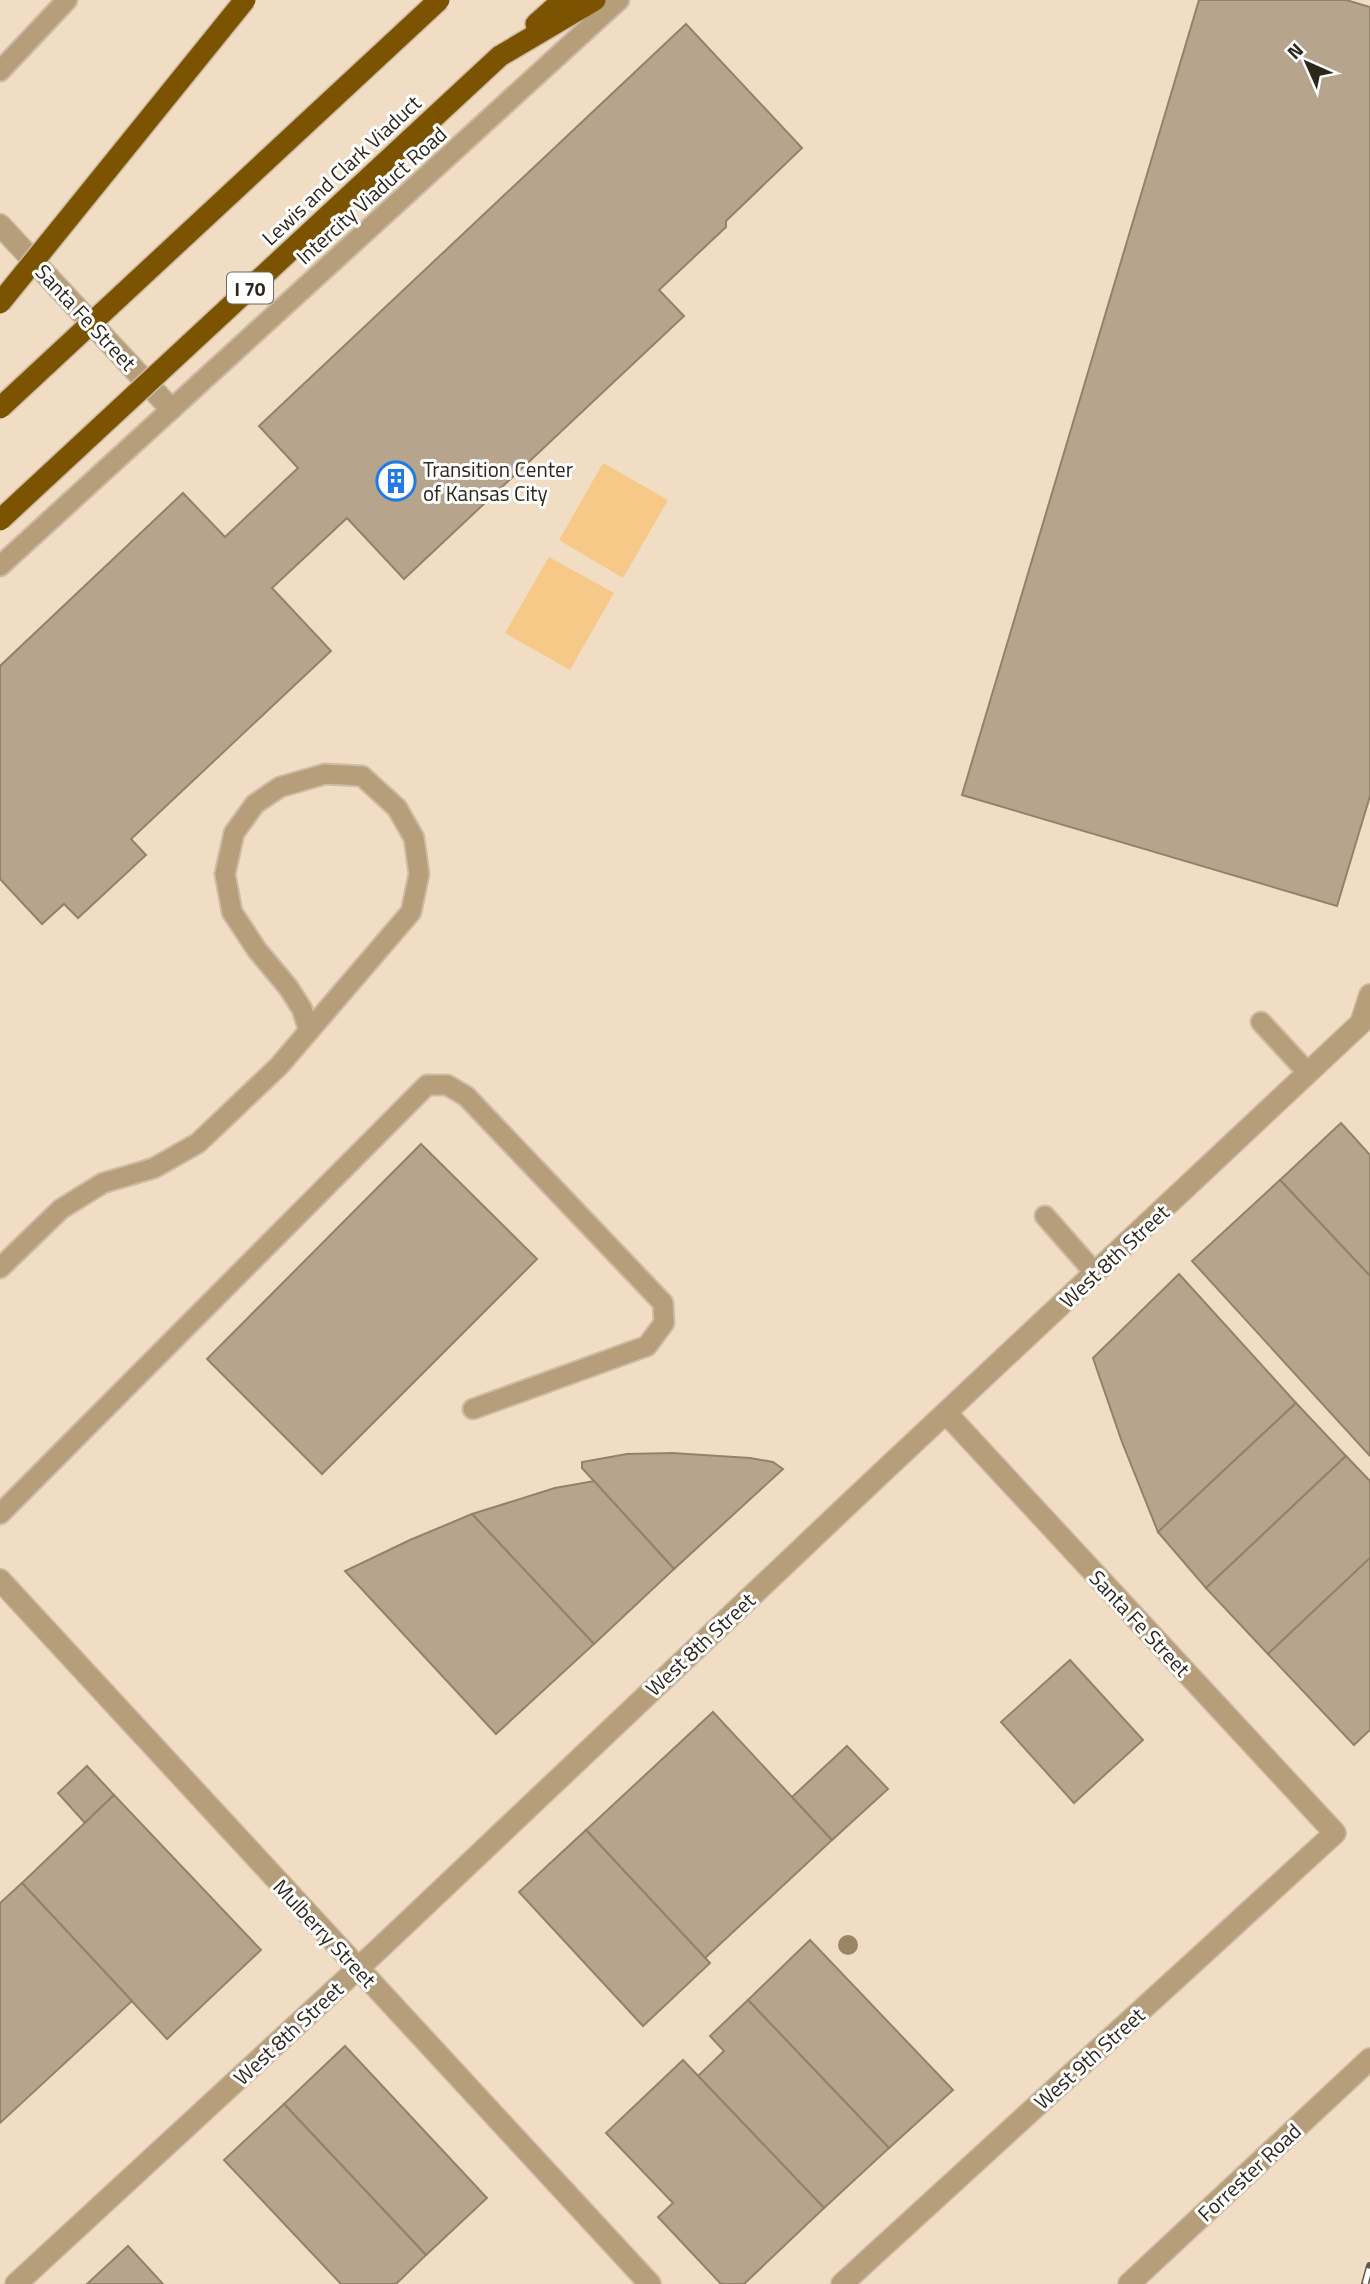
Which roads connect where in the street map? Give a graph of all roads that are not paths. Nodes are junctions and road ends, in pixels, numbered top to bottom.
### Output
1 (67, 0) edge
2 (245, 0) edge
3 (439, 0) edge
4 (563, 0) edge
5 (595, 0) edge
6 (619, 0) edge
7 (500, 56) junction
8 (0, 71) edge
9 (1, 228) edge
10 (0, 303) edge
11 (0, 408) edge
12 (171, 409) junction
13 (0, 520) edge
14 (0, 566) edge
15 (1370, 995) edge
16 (1261, 1022) dead end
17 (309, 1031) junction
18 (1308, 1073) junction
19 (1045, 1216) dead end
20 (0, 1268) edge
21 (1095, 1273) junction
22 (473, 1409) dead end
23 (946, 1413) junction
24 (0, 1514) edge
25 (0, 1580) edge
26 (1335, 1833) joint
27 (358, 1968) junction
28 (1370, 2059) edge
29 (16, 2284) edge
30 (650, 2284) edge
31 (842, 2284) edge
32 (1129, 2284) edge

1 - 8 lane
2 - 10 highway, bridge
3 - 11 highway, bridge
4 - 7 highway, I 70
5 - 7 highway
6 - 12 lane, Intercity Viaduct Road
7 - 13 highway, Lewis and Clark Viaduct / I 70, bridge
9 - 12 street, Santa Fe Street
12 - 14 lane, Intercity Viaduct Road
15 - 18 street, West 8th Street
16 - 18 lane
17 - 17 lane
17 - 20 lane
18 - 21 street, West 8th Street
19 - 21 lane
21 - 23 street, West 8th Street
22 - 24 lane
23 - 26 street, Santa Fe Street
23 - 27 street, West 8th Street
25 - 27 street, Mulberry Street
26 - 31 street, West 9th Street
27 - 29 street, West 8th Street
27 - 30 street, Mulberry Street
28 - 32 street, Forrester Road

